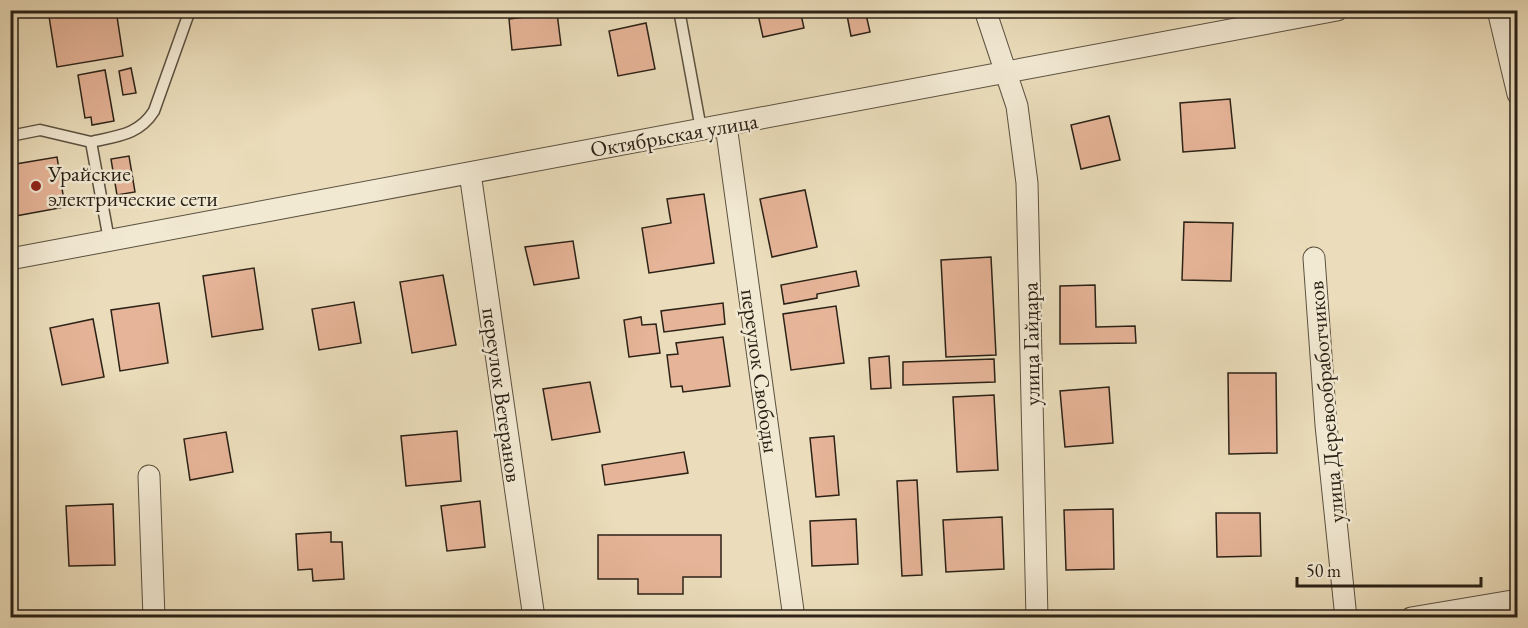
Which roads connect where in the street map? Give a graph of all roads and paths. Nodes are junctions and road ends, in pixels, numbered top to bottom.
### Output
1 (190, 10) edge
2 (679, 10) edge
3 (985, 10) edge
4 (1337, 10) edge
5 (1498, 10) edge
6 (1007, 72) junction
7 (1518, 94) edge
8 (726, 125) junction
9 (701, 129) junction
10 (10, 136) edge
11 (92, 142) junction
12 (470, 172) junction
13 (108, 240) junction
14 (1314, 258) dead end
15 (10, 259) edge
16 (148, 476) dead end
17 (1518, 600) edge
18 (154, 618) edge
19 (534, 618) edge
20 (794, 618) edge
21 (1037, 618) edge
22 (1346, 618) edge
23 (1411, 618) edge

1 - 11 lane
2 - 9 lane
3 - 6 street, улица Гайдара
4 - 6 street, Октябрьская улица
5 - 7 street
6 - 8 street, Октябрьская улица
6 - 21 street, улица Гайдара
8 - 9 street, Октябрьская улица
8 - 20 street, переулок Свободы
9 - 12 street, Октябрьская улица
10 - 11 lane
11 - 13 lane
12 - 13 street, Октябрьская улица
12 - 19 street, переулок Ветеранов
13 - 15 street, Октябрьская улица
14 - 22 street, улица Деревообработчиков
16 - 18 street
17 - 23 street

